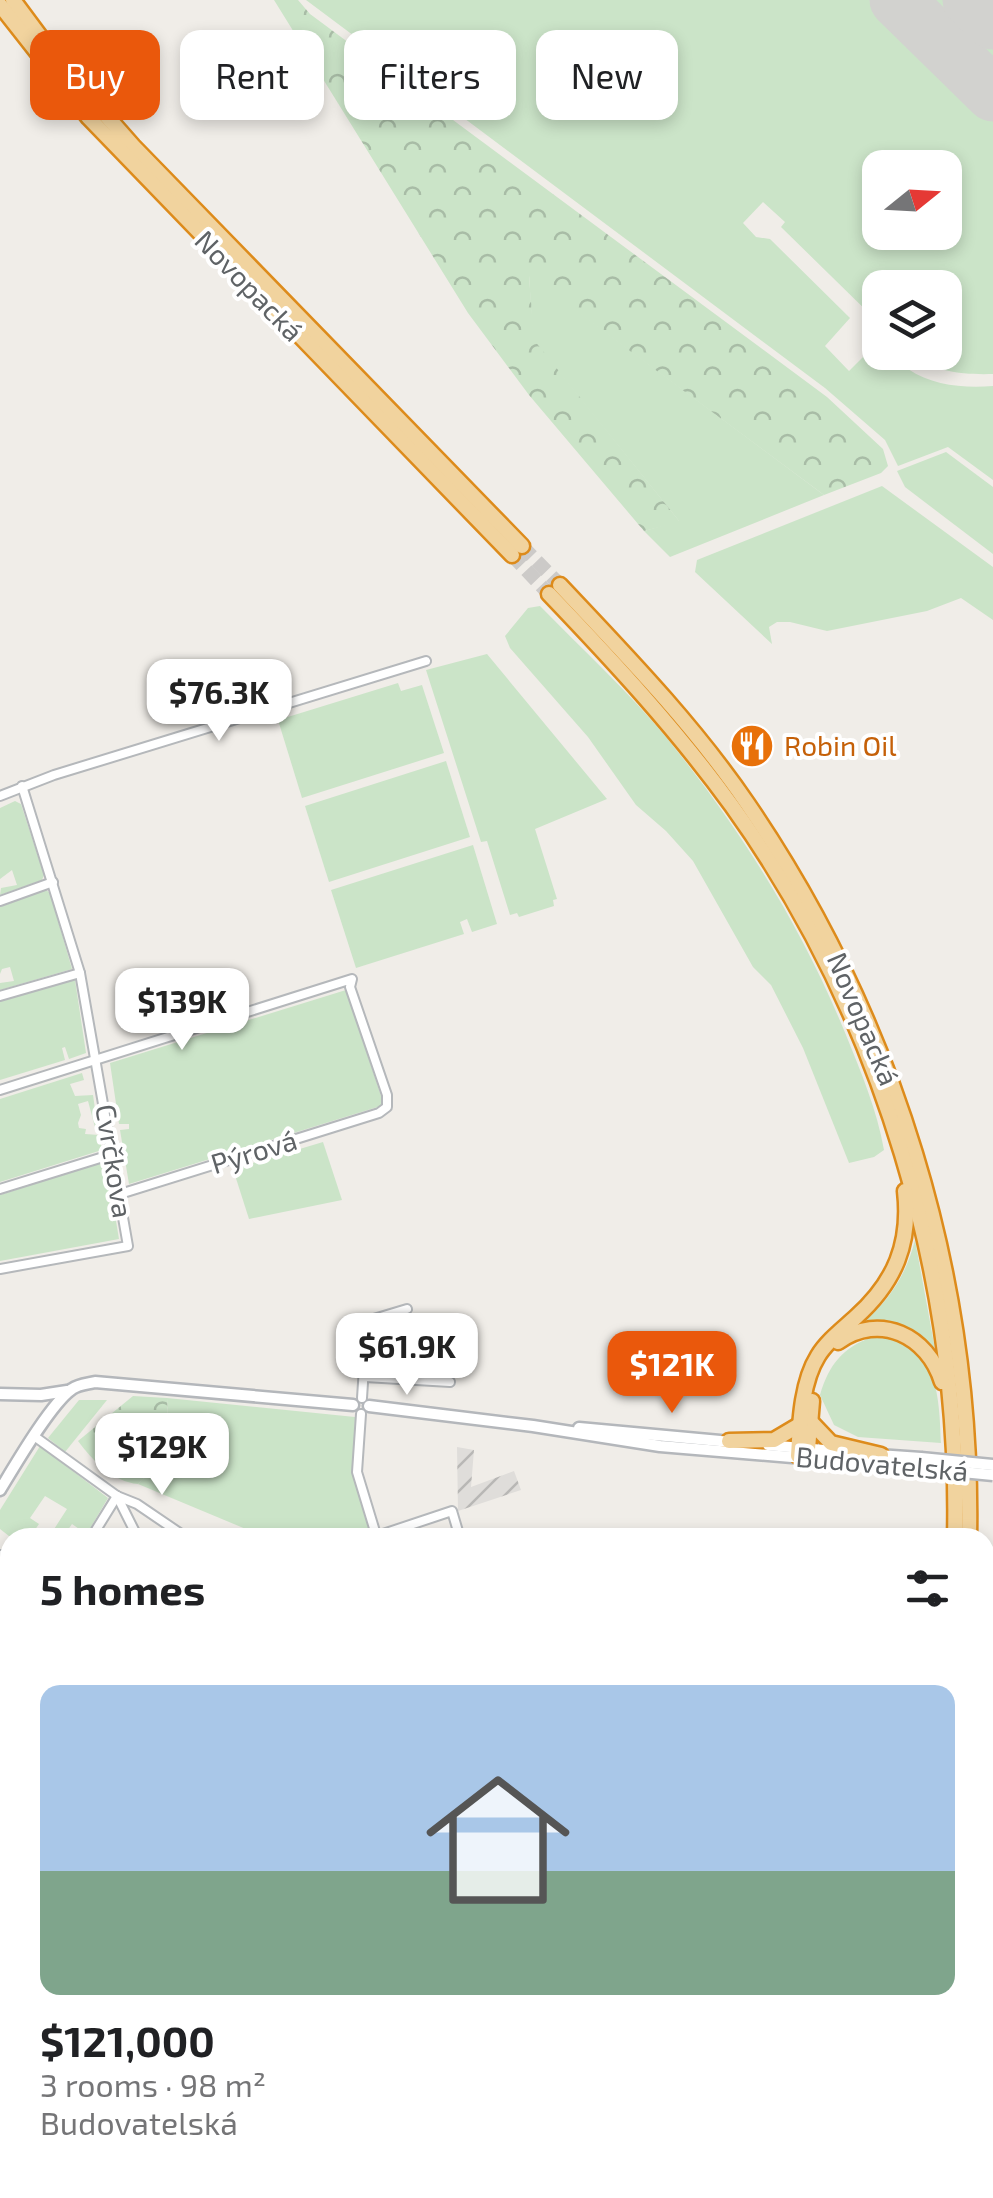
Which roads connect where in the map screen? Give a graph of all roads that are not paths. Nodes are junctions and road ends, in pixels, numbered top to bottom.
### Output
1 (13, 0) edge
2 (0, 5) edge
3 (426, 661) dead end
4 (22, 786) junction
5 (0, 796) edge
6 (53, 882) junction
7 (0, 902) edge
8 (80, 973) junction
9 (0, 996) edge
10 (98, 1060) junction
11 (0, 1090) edge
12 (900, 1151) junction
13 (113, 1154) junction
14 (0, 1189) edge
15 (120, 1194) junction
16 (0, 1268) edge
17 (407, 1309) dead end
18 (365, 1377) junction
19 (450, 1382) dead end
20 (67, 1392) junction
21 (0, 1394) edge
22 (361, 1406) junction
23 (951, 1412) junction
24 (806, 1423) junction
25 (533, 1426) junction
26 (34, 1436) junction
27 (729, 1442) junction
28 (803, 1452) junction
29 (880, 1455) junction
30 (921, 1463) junction
31 (993, 1465) edge
32 (993, 1474) edge
33 (0, 1490) edge
34 (117, 1496) junction
35 (97, 1528) edge
36 (133, 1528) edge
37 (172, 1528) edge
38 (374, 1528) edge
39 (401, 1528) edge
40 (457, 1528) edge
41 (955, 1528) edge
42 (970, 1528) edge

1 - 2 highway, Novopacká
3 - 4 street
4 - 5 street
4 - 6 street, Cvrčkova
6 - 7 street
6 - 8 street, Cvrčkova
8 - 9 street
8 - 10 street, Cvrčkova
10 - 11 street
10 - 13 street, Cvrčkova
10 - 15 street, Pýrová
12 - 23 highway, Novopacká
12 - 24 highway
12 - 42 highway, Novopacká
13 - 14 street
13 - 15 street, Cvrčkova
15 - 16 street, Cvrčkova
17 - 18 street
18 - 19 street
18 - 22 street
20 - 21 street, Budovatelská
20 - 22 street, Budovatelská
20 - 26 street
22 - 25 street, Budovatelská
22 - 38 street
23 - 24 highway
23 - 41 highway, Novopacká
24 - 27 highway
24 - 28 highway
24 - 29 highway
25 - 27 street, Budovatelská
25 - 28 street, Budovatelská
26 - 33 street
26 - 34 street
27 - 28 street, Budovatelská
28 - 29 street, Budovatelská
28 - 30 street, Budovatelská
29 - 30 street, Budovatelská
30 - 31 street, Budovatelská, bridge
30 - 32 street, Budovatelská, bridge
34 - 35 street
34 - 36 street
34 - 37 street
39 - 40 street

